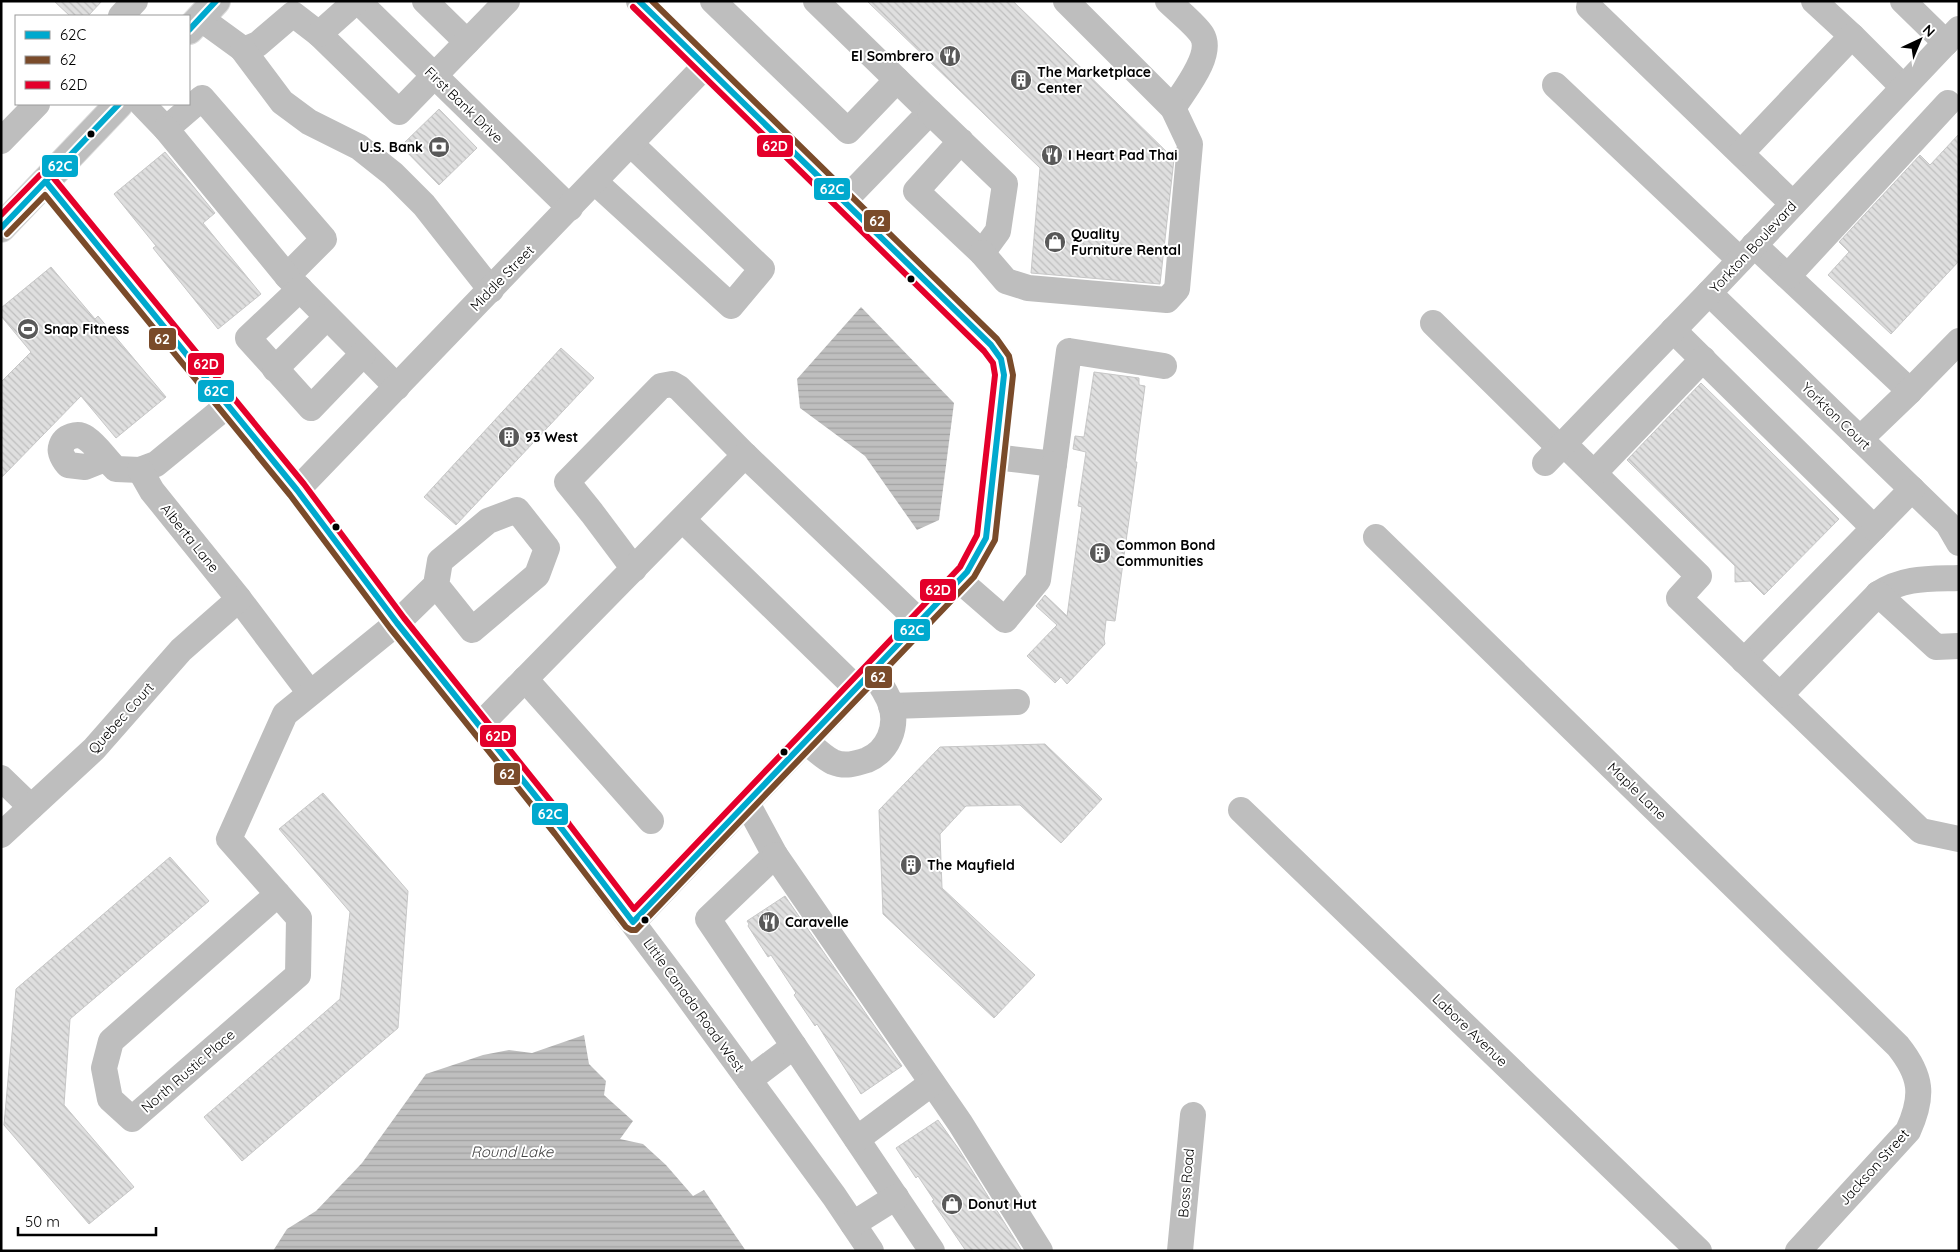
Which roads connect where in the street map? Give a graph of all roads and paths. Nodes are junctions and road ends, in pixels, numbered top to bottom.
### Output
1 (135, 1) edge
2 (357, 1) edge
3 (425, 1) edge
4 (508, 1) edge
5 (639, 1) edge
6 (714, 1) edge
7 (816, 1) edge
8 (1066, 1) edge
9 (1168, 1) edge
10 (1814, 1) edge
11 (1911, 4) edge
12 (1590, 7) dead end
13 (122, 15) edge
14 (202, 16) edge
15 (319, 34) junction
16 (1852, 36) junction
17 (1952, 36) edge
18 (467, 42) junction
19 (243, 50) junction
20 (705, 66) junction
21 (434, 75) junction
22 (898, 80) junction
23 (1910, 80) junction
24 (1555, 85) dead end
25 (36, 105) edge
26 (118, 105) edge
27 (143, 105) edge
28 (1173, 108) junction
29 (1954, 108) edge
30 (930, 112) junction
31 (166, 129) junction
32 (1, 141) edge
33 (961, 141) junction
34 (631, 144) junction
35 (1741, 153) junction
36 (46, 182) junction
37 (595, 182) junction
38 (844, 201) junction
39 (1793, 204) junction
40 (570, 208) junction
41 (1, 228) edge
42 (982, 253) junction
43 (1747, 253) junction
44 (1788, 276) junction
45 (294, 282) junction
46 (491, 290) junction
47 (1709, 293) junction
48 (327, 317) junction
49 (1433, 323) dead end
50 (1673, 330) junction
51 (1959, 340) edge
52 (363, 354) junction
53 (1703, 360) junction
54 (1164, 366) dead end
55 (276, 368) junction
56 (397, 387) junction
57 (1910, 391) junction
58 (228, 405) junction
59 (1860, 439) junction
60 (1556, 452) junction
61 (745, 456) junction
62 (995, 457) junction
63 (105, 459) dead end
64 (1054, 464) junction
65 (140, 470) junction
66 (1594, 473) junction
67 (1912, 489) junction
68 (298, 490) junction
69 (682, 520) junction
70 (1874, 528) junction
71 (1376, 537) dead end
72 (1959, 543) edge
73 (634, 569) junction
74 (1959, 578) edge
75 (959, 580) junction
76 (436, 584) junction
77 (1878, 594) junction
78 (239, 599) junction
79 (920, 622) junction
80 (397, 623) junction
81 (1959, 646) edge
82 (1744, 661) junction
83 (525, 679) junction
84 (864, 680) junction
85 (310, 693) junction
86 (1780, 695) junction
87 (1017, 702) dead end
88 (891, 706) junction
89 (479, 726) junction
90 (806, 741) junction
91 (1, 778) edge
92 (747, 803) junction
93 (31, 807) junction
94 (1241, 810) dead end
95 (651, 822) dead end
96 (1, 835) edge
97 (1959, 839) edge
98 (775, 855) junction
99 (278, 894) junction
100 (633, 922) junction
101 (794, 1046) junction
102 (1898, 1046) joint
103 (750, 1080) junction
104 (932, 1083) junction
105 (1193, 1115) dead end
106 (856, 1138) junction
107 (896, 1197) junction
108 (852, 1224) junction
109 (871, 1251) edge
110 (932, 1251) edge
111 (1040, 1251) edge
112 (1180, 1251) edge
113 (1699, 1251) edge
114 (1798, 1251) edge

1 - 13 street
2 - 15 street
2 - 21 street, First Bank Drive
3 - 18 street
4 - 18 street
5 - 20 street
6 - 22 street
7 - 22 street
8 - 28 street
9 - 28 street
10 - 16 street
11 - 17 street
12 - 35 street
14 - 19 street
15 - 19 street
15 - 21 street
16 - 23 street
16 - 35 street
17 - 23 street, Yorkton Boulevard
18 - 21 street
19 - 46 street
20 - 34 street, Middle Street
20 - 38 street
21 - 40 street, First Bank Drive
22 - 30 street
23 - 29 street
23 - 39 street, Yorkton Boulevard
24 - 43 street
25 - 32 street
26 - 36 main road
27 - 31 street
28 - 42 street
29 - 44 street
30 - 33 street
30 - 38 street
31 - 45 street
31 - 45 street
33 - 42 street
33 - 42 street
34 - 37 street, Middle Street
34 - 37 street
35 - 39 street
36 - 41 main road
36 - 58 street, Little Canada Road West
37 - 40 street, Middle Street
38 - 62 street
39 - 43 street, Yorkton Boulevard
40 - 46 street, Middle Street
43 - 44 street
43 - 47 street, Yorkton Boulevard
44 - 57 street
45 - 48 street
45 - 55 street
46 - 56 street, Middle Street
47 - 50 street, Yorkton Boulevard
47 - 59 street, Yorkton Court
48 - 52 street
48 - 55 street
49 - 60 street
50 - 53 street
50 - 60 street, Yorkton Boulevard
51 - 57 street
52 - 55 street
52 - 56 street
53 - 66 street
53 - 70 street
54 - 64 street
56 - 68 street, Middle Street
57 - 59 street
58 - 65 street
58 - 68 street, Little Canada Road West
59 - 67 street, Yorkton Court
60 - 66 street
61 - 69 street
61 - 73 street
61 - 79 street
62 - 64 street
62 - 75 street
63 - 65 street
64 - 75 street
65 - 78 street, Alberta Lane
66 - 82 street
67 - 70 street
67 - 72 street, Yorkton Court
68 - 80 street, Little Canada Road West
69 - 73 street
69 - 84 street
70 - 82 street
71 - 102 street, Maple Lane
73 - 83 street
74 - 77 street
75 - 79 street
76 - 76 street
76 - 80 street, North Rustic Place
77 - 81 street
77 - 86 street
78 - 85 street, Alberta Lane
78 - 93 street, Quebec Court
79 - 84 street
80 - 85 street, North Rustic Place
80 - 89 street, Little Canada Road West
82 - 86 street
83 - 89 street
83 - 95 street
84 - 88 street
84 - 90 street
85 - 99 street, North Rustic Place
86 - 97 street
87 - 88 street
88 - 90 street
89 - 100 street, Little Canada Road West
90 - 92 street
91 - 93 street
92 - 98 street
92 - 100 street
93 - 96 street, Quebec Court
94 - 113 street, Labore Avenue
98 - 101 street
98 - 104 street
99 - 99 street, North Rustic Place
100 - 103 street, Little Canada Road West
101 - 103 street
101 - 106 street
102 - 114 street, Jackson Street
103 - 108 street, Little Canada Road West
104 - 106 street
104 - 111 street
105 - 112 street, Boss Road
106 - 107 street
107 - 108 street
107 - 110 street
108 - 109 street, Little Canada Road West

